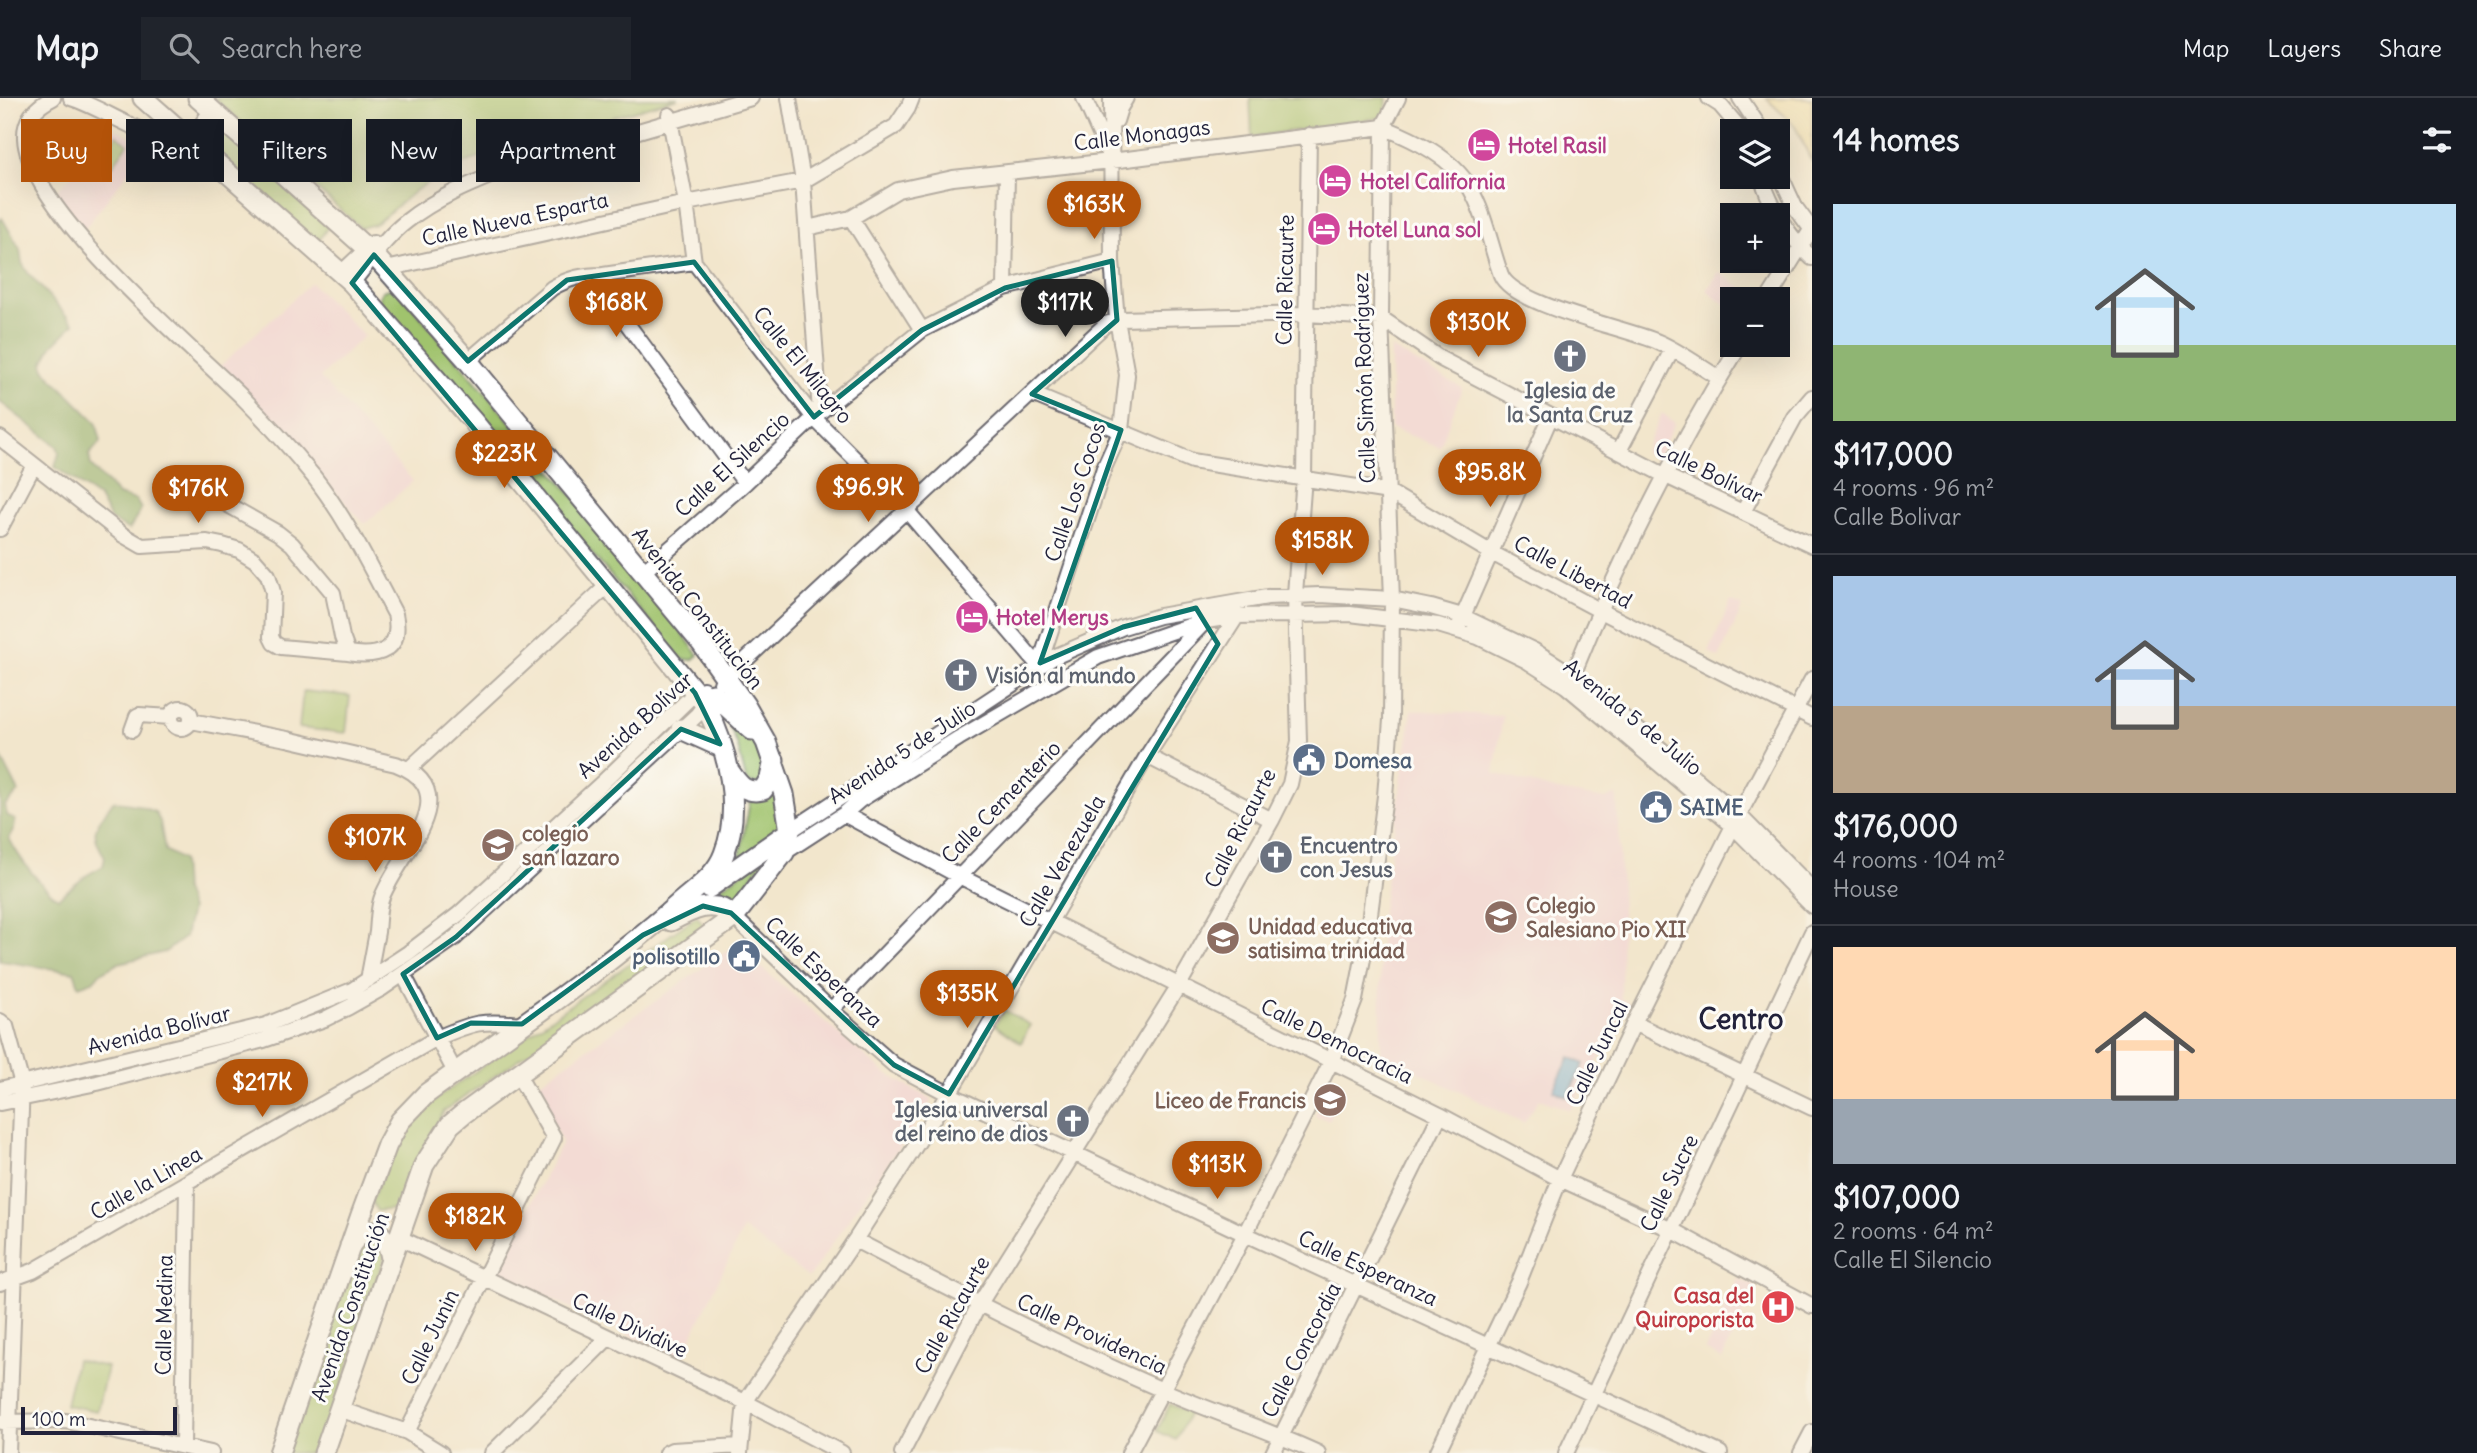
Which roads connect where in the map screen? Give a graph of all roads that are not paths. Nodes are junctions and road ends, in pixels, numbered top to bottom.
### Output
1 (53, 98) edge
2 (71, 98) edge
3 (143, 98) edge
4 (722, 98) edge
5 (751, 98) edge
6 (789, 98) edge
7 (912, 98) edge
8 (1084, 98) edge
9 (1111, 98) edge
10 (1126, 98) edge
11 (1398, 98) edge
12 (1709, 98) edge
13 (1740, 98) edge
14 (205, 104) edge
15 (166, 119) edge
16 (670, 119) junction
17 (1732, 119) edge
18 (1755, 119) edge
19 (126, 122) edge
20 (1383, 127) junction
21 (1309, 135) junction
22 (1111, 161) junction
23 (224, 170) edge
24 (1007, 173) junction
25 (803, 181) junction
26 (1766, 189) edge
27 (1787, 189) edge
28 (686, 203) junction
29 (851, 218) junction
30 (807, 228) junction
31 (1812, 230) edge
32 (1800, 247) junction
33 (375, 258) junction
34 (1812, 258) edge
35 (1112, 261) junction
36 (694, 262) junction
37 (603, 275) junction
38 (346, 278) junction
39 (1775, 287) edge
40 (1005, 288) junction
41 (1305, 314) junction
42 (1381, 318) junction
43 (1116, 320) junction
44 (922, 330) junction
45 (1672, 350) junction
46 (1732, 357) edge
47 (468, 362) junction
48 (1719, 378) junction
49 (1032, 394) junction
50 (1812, 397) edge
51 (817, 415) junction
52 (1551, 416) junction
53 (1121, 430) junction
54 (0, 438) edge
55 (1619, 451) junction
56 (34, 465) junction
57 (1664, 475) junction
58 (1304, 477) junction
59 (745, 483) junction
60 (198, 488) dead end
61 (1389, 492) junction
62 (907, 512) junction
63 (1743, 512) junction
64 (0, 529) edge
65 (1812, 545) edge
66 (1490, 552) junction
67 (642, 573) junction
68 (607, 586) junction
69 (1295, 594) junction
70 (1392, 599) junction
71 (1599, 610) junction
72 (1296, 614) junction
73 (1237, 616) junction
74 (1462, 616) junction
75 (1199, 618) junction
76 (1392, 619) junction
77 (1457, 631) junction
78 (1218, 645) junction
79 (348, 653) junction
80 (1039, 666) junction
81 (1073, 672) junction
82 (1573, 675) junction
83 (726, 677) junction
84 (1812, 679) edge
85 (704, 697) junction
86 (1796, 710) junction
87 (1812, 718) edge
88 (681, 729) junction
89 (132, 730) dead end
90 (722, 751) junction
91 (770, 751) junction
92 (1147, 756) junction
93 (409, 769) junction
94 (844, 814) junction
95 (1272, 820) junction
96 (1736, 821) junction
97 (790, 831) junction
98 (784, 853) junction
99 (959, 876) junction
100 (1812, 889) edge
101 (1812, 906) edge
102 (734, 917) junction
103 (1052, 922) junction
104 (1812, 932) edge
105 (643, 935) junction
106 (403, 974) junction
107 (368, 980) junction
108 (1179, 985) junction
109 (831, 1010) junction
110 (0, 1021) edge
111 (1634, 1023) junction
112 (522, 1024) junction
113 (437, 1038) junction
114 (1331, 1062) junction
115 (455, 1072) junction
116 (517, 1075) junction
117 (1746, 1076) junction
118 (0, 1089) edge
119 (22, 1091) junction
120 (949, 1094) junction
121 (0, 1103) edge
122 (1812, 1108) edge
123 (1440, 1115) junction
124 (1073, 1153) junction
125 (1560, 1179) junction
126 (187, 1184) junction
127 (368, 1196) junction
128 (407, 1209) junction
129 (1670, 1229) junction
130 (1245, 1234) junction
131 (398, 1237) junction
132 (855, 1240) junction
133 (350, 1246) junction
134 (391, 1258) junction
135 (15, 1278) junction
136 (482, 1278) junction
137 (0, 1283) edge
138 (1357, 1285) junction
139 (979, 1305) junction
140 (1812, 1306) edge
141 (608, 1338) junction
142 (1488, 1348) junction
143 (1162, 1390) junction
144 (1592, 1395) junction
145 (745, 1402) junction
146 (340, 1409) junction
147 (4, 1422) edge
148 (407, 1432) junction
149 (1812, 1432) edge
150 (1282, 1436) junction
151 (183, 1446) junction
152 (740, 1449) edge
153 (8, 1453) edge
154 (211, 1453) edge
155 (279, 1453) edge
156 (324, 1453) edge
157 (441, 1453) edge
158 (492, 1453) edge
159 (666, 1453) edge
160 (842, 1453) edge
161 (902, 1453) edge
162 (1129, 1453) edge
163 (1273, 1453) edge
164 (1318, 1453) edge
165 (1437, 1453) edge
166 (1566, 1453) edge
167 (1720, 1453) edge
168 (1801, 1453) edge

1 - 79 street
2 - 19 street
3 - 15 main road, Avenida Constitución
4 - 16 street
5 - 16 street
6 - 25 street
7 - 25 street, Calle Nueva Esparta
8 - 22 street
9 - 22 street
10 - 22 street
11 - 20 street
12 - 17 street
13 - 18 street
14 - 33 main road, Avenida Constitución
16 - 28 street, Calle El Milagro
16 - 33 street
20 - 21 street, Calle Monagas
20 - 42 street, Calle Simón Rodríguez
20 - 45 street, Calle Monagas
21 - 22 street, Calle Monagas
21 - 41 street, Calle Ricaurte
22 - 24 street, Calle Monagas
22 - 35 street, Calle Los Cocos
23 - 38 main road, Avenida Constitución
24 - 29 street, Calle Monagas
24 - 40 street
25 - 28 street, Calle Nueva Esparta
25 - 30 street
26 - 32 street
27 - 31 street
28 - 33 street, Calle Nueva Esparta
28 - 36 street, Calle El Milagro
29 - 30 street, Calle Monagas
29 - 44 street
30 - 51 street
31 - 32 street
32 - 34 street
32 - 39 street
33 - 38 street
33 - 47 main road, Avenida Constitución
35 - 40 street, Calle El Silencio
35 - 43 street, Calle Los Cocos
36 - 37 street
36 - 51 street, Calle El Milagro
37 - 47 street
37 - 59 street
38 - 68 main road, Avenida Constitución
40 - 44 street, Calle El Silencio
41 - 42 street
41 - 43 street
41 - 58 street, Calle Ricaurte
42 - 52 street, Calle Bolívar
42 - 61 street, Calle Simón Rodríguez
43 - 49 street
43 - 53 street, Calle Los Cocos
44 - 51 street, Calle El Silencio
45 - 48 street, Calle Monagas
45 - 55 street
46 - 48 street
47 - 67 main road, Avenida Constitución
48 - 57 street
49 - 53 street, Calle Libertad
49 - 62 street
50 - 63 street
51 - 59 street, Calle El Silencio
51 - 62 street, Calle El Milagro
52 - 55 street, Calle Bolívar
52 - 66 street
53 - 58 street, Calle Libertad
53 - 80 street, Calle Los Cocos
54 - 56 street
55 - 57 street, Calle Bolívar
56 - 64 street
56 - 79 street
57 - 63 street, Calle Bolívar
57 - 71 street
58 - 61 street, Calle Libertad
58 - 69 street, Calle Ricaurte
59 - 67 street, Calle El Silencio
60 - 79 street
61 - 66 street, Calle Libertad
61 - 70 street, Calle Simón Rodríguez
62 - 80 street, Calle El Milagro
62 - 83 street
63 - 65 street, Calle Bolívar
66 - 71 street, Calle Libertad
66 - 74 street
67 - 83 main road, Avenida Constitución
68 - 85 main road, Avenida Constitución
68 - 93 street
69 - 70 street, Avenida 5 de Julio
69 - 72 street, Calle Ricaurte
69 - 75 street, Avenida 5 de Julio
70 - 74 street, Avenida 5 de Julio
70 - 76 street, Calle Simón Rodríguez
71 - 82 street
71 - 86 street, Calle Libertad
72 - 73 street, Avenida 5 de Julio
72 - 76 street, Avenida 5 de Julio
72 - 95 street, Calle Ricaurte
73 - 75 street, Avenida 5 de Julio
73 - 78 street, Calle Venezuela
74 - 77 street
74 - 82 street, Avenida 5 de Julio
75 - 78 street
75 - 80 street, Avenida 5 de Julio
75 - 81 street, Avenida 5 de Julio
75 - 99 street, Calle Cementerio
76 - 77 street, Avenida 5 de Julio
76 - 114 street, Calle Simón Rodríguez
77 - 96 street, Avenida 5 de Julio
78 - 92 street, Calle Venezuela
80 - 81 street
80 - 97 street, Avenida 5 de Julio
81 - 94 street, Avenida 5 de Julio
82 - 96 street, Avenida 5 de Julio
83 - 85 street, Avenida Bolívar
83 - 91 main road, Avenida Constitución
84 - 86 street, Calle Juncal
85 - 88 street, Avenida Bolívar
85 - 90 main road, Avenida Constitución
85 - 91 main road
85 - 107 street, Avenida Bolívar
86 - 87 street, Calle Libertad
86 - 96 street, Calle Juncal
88 - 90 main road
88 - 106 street, Avenida Bolívar
89 - 93 street
90 - 91 main road
90 - 105 main road, Avenida Constitución
91 - 97 main road, Avenida Constitución
92 - 95 street
92 - 103 street, Calle Venezuela
93 - 107 street
94 - 98 street, Avenida 5 de Julio
94 - 99 street, Calle Democracia
95 - 108 street, Calle Ricaurte
96 - 100 street, Avenida 5 de Julio
96 - 101 street, Avenida 5 de Julio
96 - 111 street, Calle Juncal
97 - 98 main road, Avenida Constitución
97 - 105 main road
98 - 102 main road, Avenida Constitución
99 - 103 street, Calle Democracia
99 - 109 street, Calle Cementerio
102 - 105 main road
102 - 109 street, Calle Esperanza
102 - 116 main road, Avenida Constitución
103 - 108 street, Calle Democracia
103 - 120 street, Calle Venezuela
104 - 117 street, Calle Sucre
105 - 112 main road, Avenida Constitución
106 - 113 street
106 - 119 street, Avenida Bolívar
107 - 119 street, Avenida Bolívar
108 - 114 street, Calle Democracia
108 - 124 street, Calle Ricaurte
109 - 120 street, Calle Esperanza
110 - 119 street
111 - 117 street
111 - 125 street, Calle Juncal
112 - 113 street, Calle la Linea
112 - 115 main road, Avenida Constitución
113 - 115 street
113 - 126 street, Calle la Linea
114 - 123 street, Calle Democracia
114 - 130 street, Calle Simón Rodríguez
115 - 127 main road, Avenida Constitución
116 - 128 main road, Avenida Constitución
116 - 136 street, Calle Junin
117 - 122 street
117 - 129 street, Calle Sucre
118 - 119 street, Avenida Bolívar
119 - 121 street, Avenida Bolívar
119 - 135 street
120 - 124 street, Calle Esperanza
120 - 132 street, Calle Venezuela
123 - 125 street, Calle Democracia
123 - 138 street, Calle Concordia
124 - 130 street, Calle Esperanza
124 - 139 street, Calle Ricaurte
125 - 129 street, Calle Democracia
125 - 142 street, Calle Juncal
126 - 135 street, Calle la Linea
126 - 151 street, Calle Medina
127 - 128 main road
127 - 133 main road, Avenida Constitución
128 - 131 main road, Avenida Constitución
129 - 140 street, Calle Democracia
129 - 144 street, Calle Sucre
130 - 138 street, Calle Esperanza
130 - 143 street, Calle Simón Rodríguez
131 - 134 main road, Avenida Constitución
131 - 136 street, Calle Dividive
132 - 139 street, Calle Providencia
132 - 145 street, Calle Venezuela
133 - 134 main road
133 - 155 main road, Avenida Constitución
134 - 146 main road, Avenida Constitución
135 - 137 street, Calle la Linea
135 - 147 street
136 - 141 street, Calle Dividive
136 - 148 street, Calle Junin
138 - 142 street, Calle Esperanza
138 - 150 street, Calle Concordia
139 - 143 street, Calle Providencia
139 - 161 street, Calle Ricaurte
141 - 145 street, Calle Dividive
141 - 158 street
142 - 144 street, Calle Esperanza
142 - 165 street, Calle Juncal
143 - 150 street, Calle Providencia
143 - 162 street, Calle Simón Rodríguez
144 - 166 street, Calle Sucre
144 - 167 street, Calle Esperanza
145 - 152 street, Calle Venezuela
145 - 160 street, Calle Dividive
146 - 148 street
146 - 156 main road, Avenida Constitución
147 - 151 street
147 - 153 street
148 - 157 street
149 - 168 street
150 - 163 street, Calle Concordia
150 - 164 street, Calle Providencia
151 - 154 street
152 - 159 street

